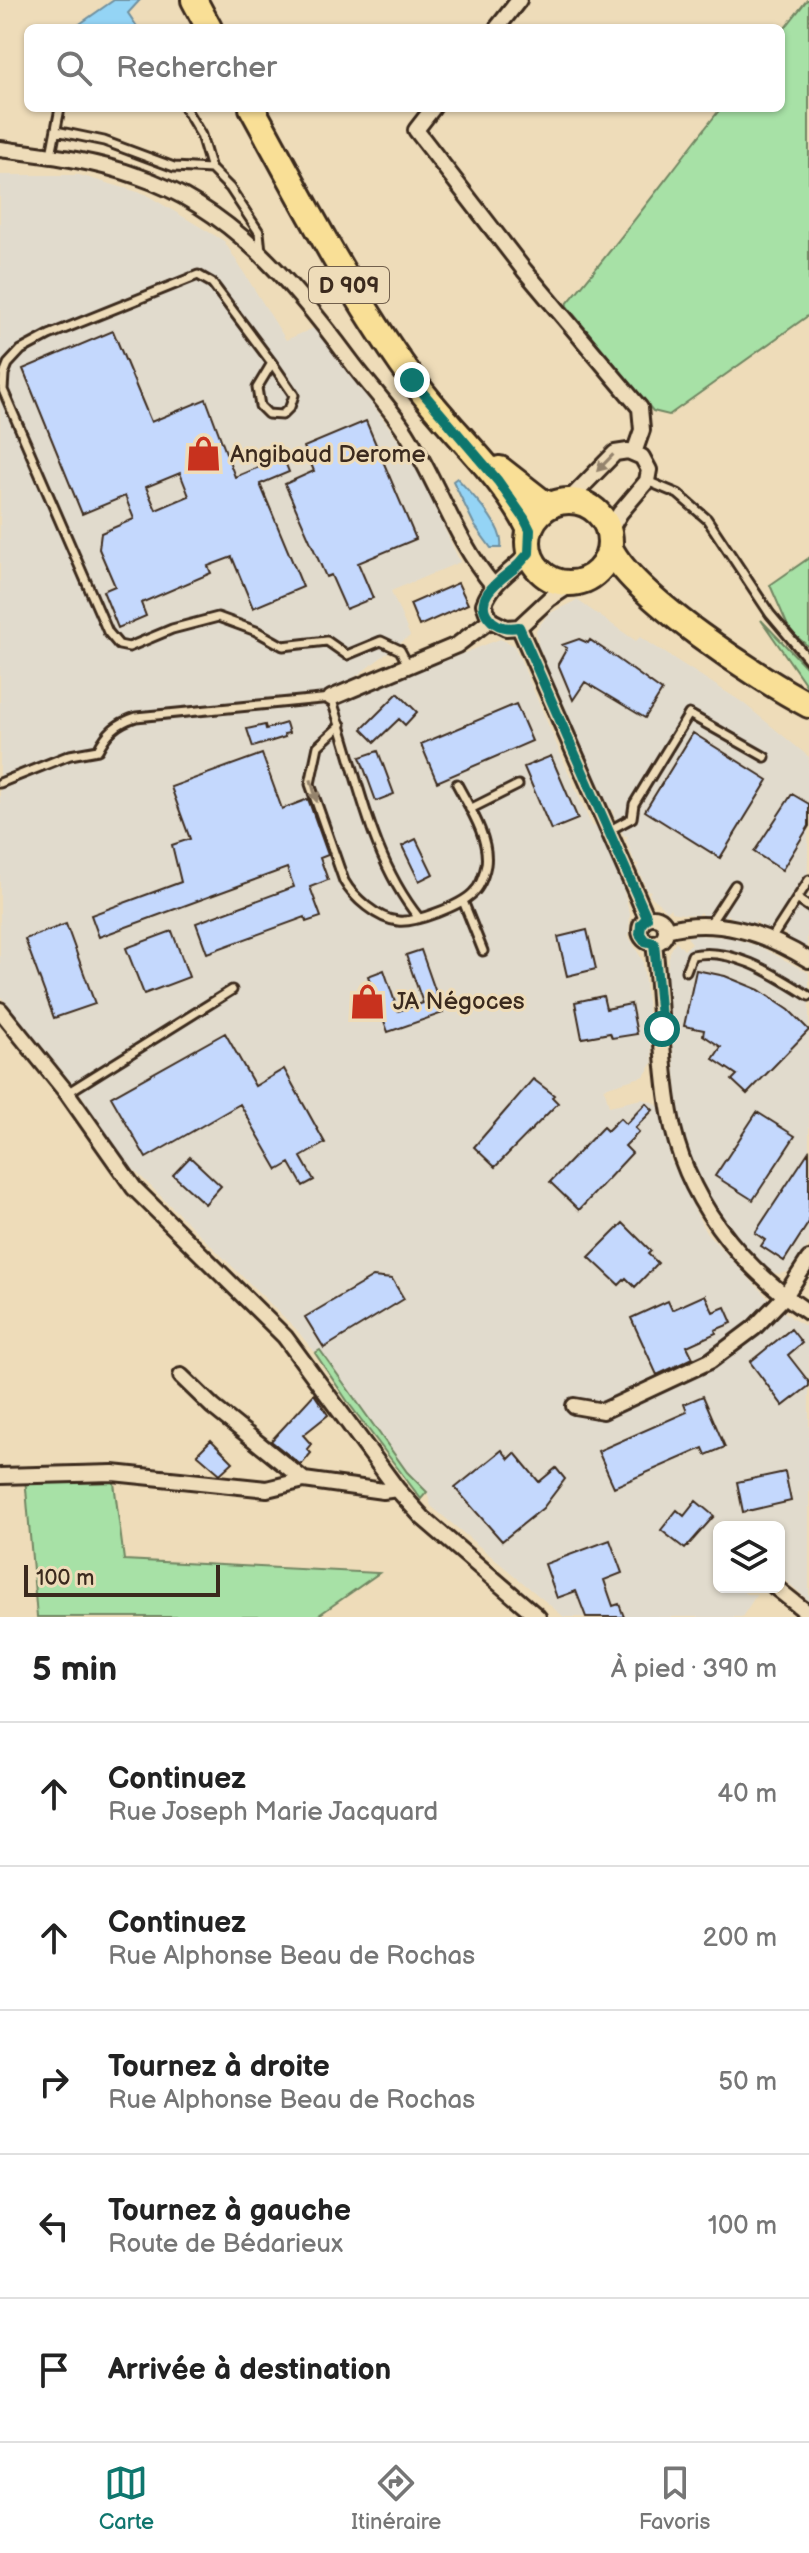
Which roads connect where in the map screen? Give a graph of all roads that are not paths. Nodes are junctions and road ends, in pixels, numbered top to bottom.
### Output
1 (194, 0) edge
2 (519, 0) edge
3 (207, 24) edge
4 (500, 24) edge
5 (59, 112) edge
6 (187, 112) edge
7 (254, 112) edge
8 (430, 112) edge
9 (56, 131) junction
10 (0, 149) edge
11 (51, 155) junction
12 (211, 169) junction
13 (262, 255) junction
14 (272, 363) junction
15 (469, 446) junction
16 (634, 453) junction
17 (647, 481) junction
18 (560, 503) junction
19 (609, 540) junction
20 (530, 541) junction
21 (583, 579) junction
22 (493, 585) junction
23 (673, 614) junction
24 (490, 620) junction
25 (519, 627) junction
26 (809, 660) edge
27 (408, 665) junction
28 (331, 698) junction
29 (809, 705) edge
30 (341, 725) junction
31 (765, 757) dead end
32 (0, 783) edge
33 (457, 784) dead end
34 (518, 785) dead end
35 (470, 809) junction
36 (610, 830) junction
37 (809, 880) edge
38 (735, 885) dead end
39 (797, 899) junction
40 (463, 901) junction
41 (809, 907) edge
42 (419, 918) junction
43 (647, 918) junction
44 (709, 925) junction
45 (666, 930) junction
46 (771, 939) junction
47 (654, 943) junction
48 (483, 951) dead end
49 (809, 960) edge
50 (686, 971) dead end
51 (232, 990) dead end
52 (809, 996) edge
53 (0, 1010) edge
54 (67, 1093) junction
55 (809, 1259) edge
56 (785, 1296) junction
57 (809, 1313) edge
58 (181, 1376) dead end
59 (574, 1406) dead end
60 (0, 1476) edge
61 (304, 1480) junction
62 (397, 1489) junction
63 (783, 1593) edge
64 (809, 1614) edge
65 (538, 1617) edge

1 - 3 main road
2 - 4 street
5 - 9 lane
6 - 12 lane
7 - 15 main road, D 909
8 - 16 street
9 - 11 lane
9 - 12 lane
10 - 11 street
11 - 13 street
12 - 13 lane
13 - 22 street
14 - 14 lane
14 - 27 lane
15 - 18 main road, D 909
15 - 20 main road, D 909
16 - 17 street
16 -> 18 street
17 - 19 street
17 - 26 lane
18 - 19 main road
18 - 20 main road
19 - 21 main road
19 - 23 main road
20 - 21 main road
20 - 22 street
21 - 23 main road
21 - 25 street
22 - 24 street
23 - 29 main road
24 - 25 street
24 - 27 street
25 - 36 street
27 - 28 street
28 - 30 lane
28 - 32 lane
30 - 42 lane
30 -> 42 lane
31 - 36 lane
33 - 35 lane
34 - 35 lane
35 - 40 lane
36 - 43 street
37 - 39 lane
38 - 44 lane
39 - 41 lane
39 - 46 lane
40 - 42 lane
40 - 48 lane
43 - 45 street
43 - 47 street
44 - 45 street
44 - 46 street
45 - 47 street
46 - 49 street
47 - 56 street
50 - 52 lane
51 - 54 lane
53 - 54 street
54 - 62 street
55 - 56 street
56 - 57 street
56 - 59 street
58 - 61 street
60 - 61 street
61 - 62 street
62 - 65 street
63 - 64 street

